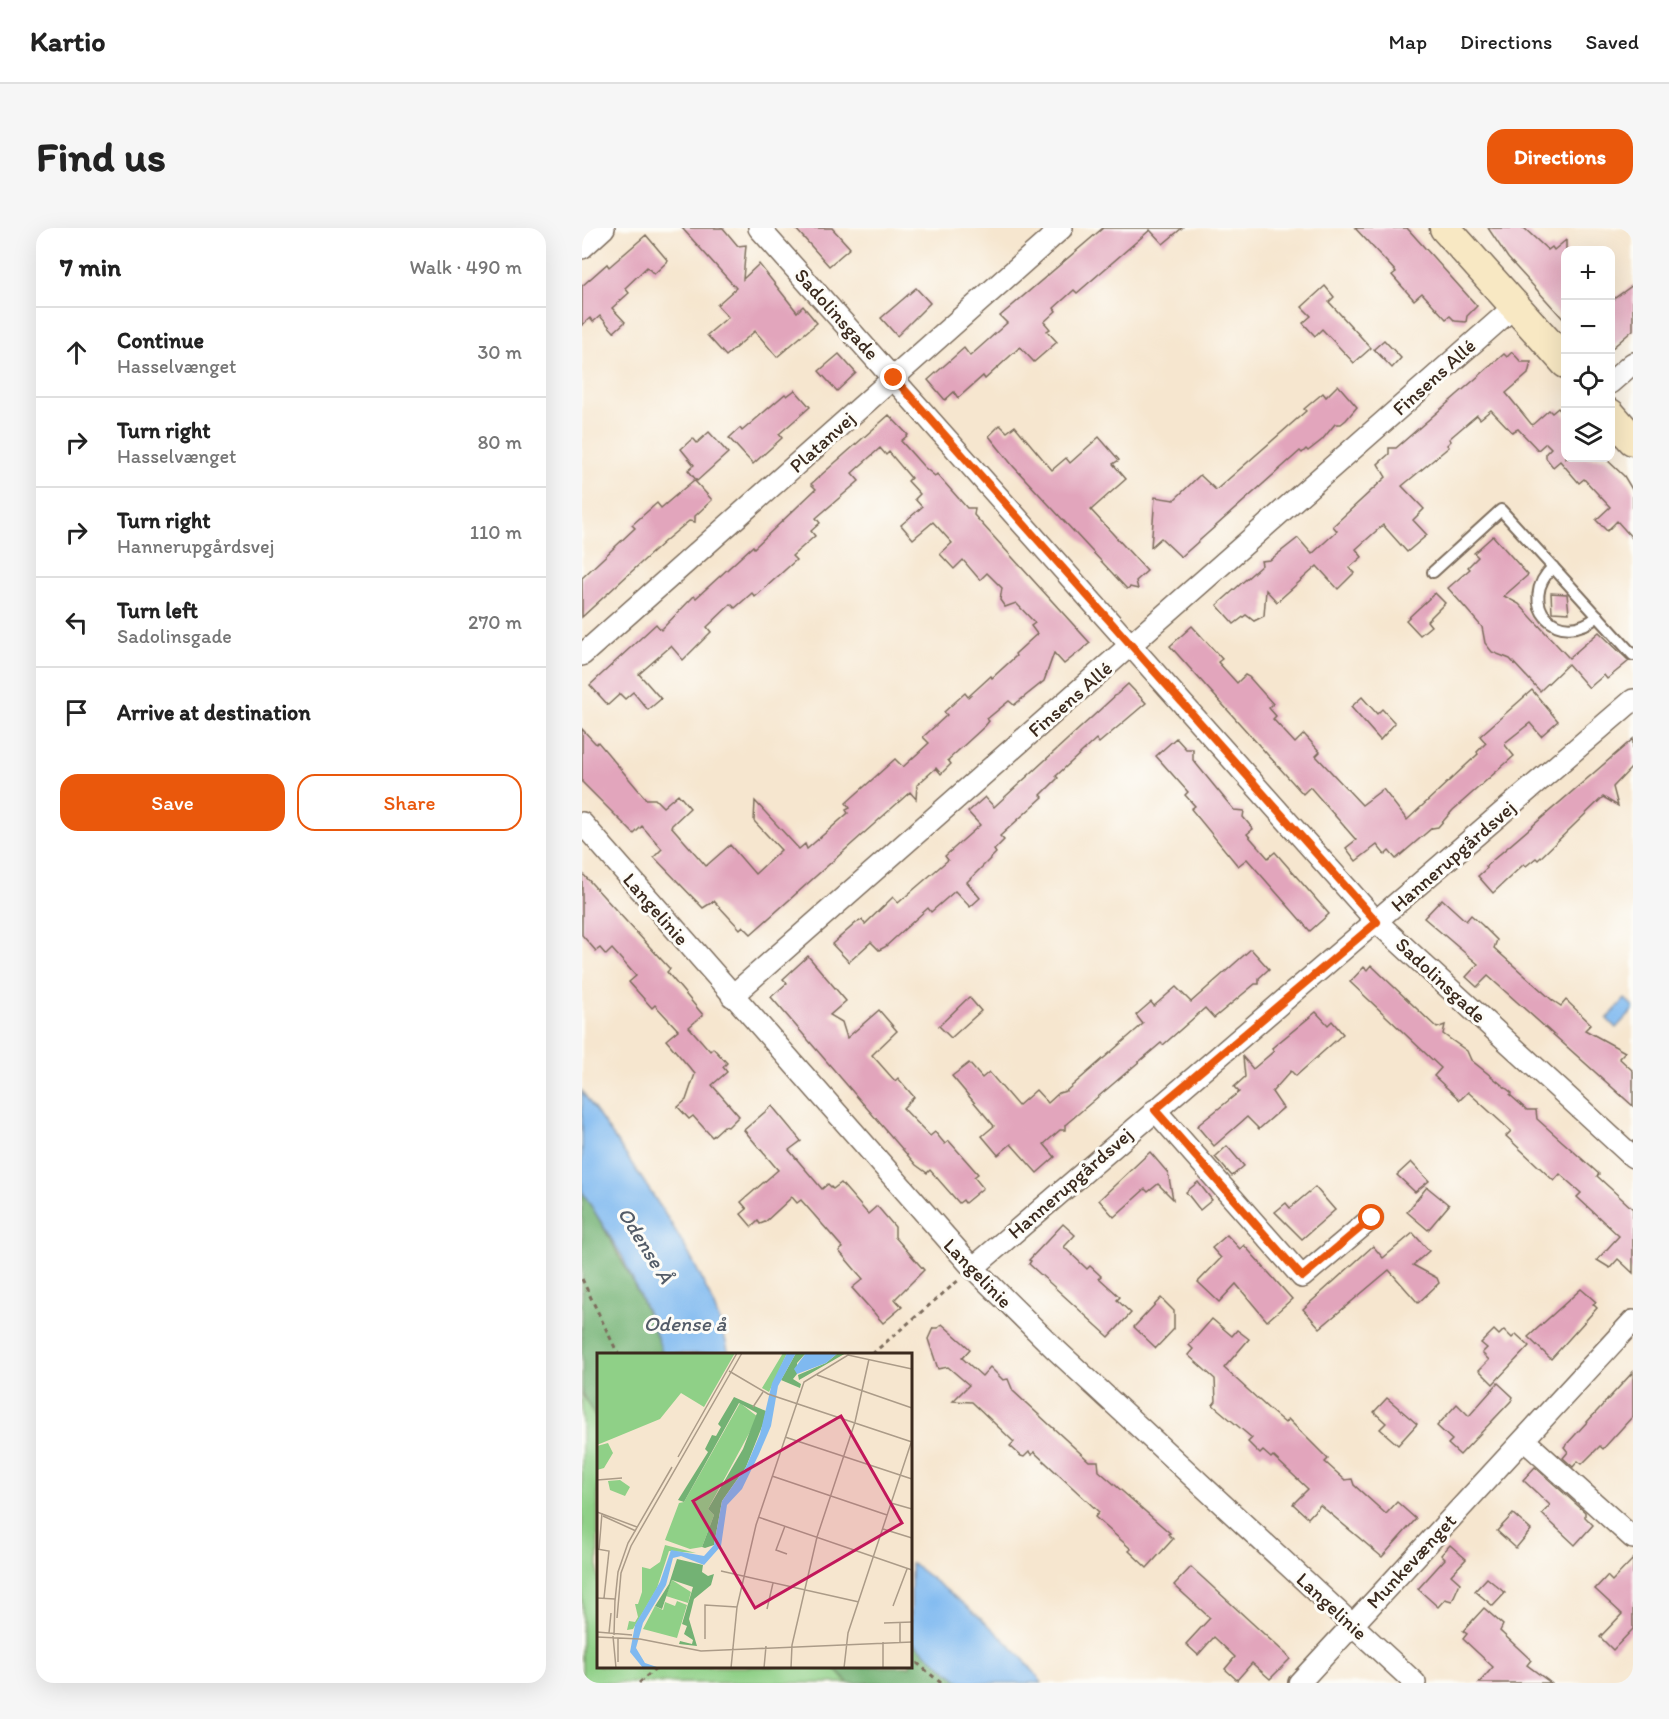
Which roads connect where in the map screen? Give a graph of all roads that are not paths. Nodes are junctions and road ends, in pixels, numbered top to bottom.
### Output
1 (604, 228) edge
2 (759, 228) edge
3 (1062, 228) edge
4 (1445, 228) edge
5 (582, 248) edge
6 (1515, 306) junction
7 (1561, 357) edge
8 (1633, 363) edge
9 (894, 378) junction
10 (1615, 379) edge
11 (1615, 419) edge
12 (1633, 440) edge
13 (1553, 567) junction
14 (1433, 572) dead end
15 (1598, 616) junction
16 (1132, 645) junction
17 (582, 655) edge
18 (1633, 655) edge
19 (1633, 700) edge
20 (582, 823) edge
21 (1377, 922) junction
22 (732, 996) junction
23 (1155, 1110) junction
24 (1633, 1157) edge
25 (1372, 1218) dead end
26 (972, 1268) junction
27 (1633, 1321) edge
28 (1524, 1440) junction
29 (1633, 1538) edge
30 (1352, 1625) junction
31 (1299, 1683) edge
32 (1415, 1683) edge

1 - 5 street
2 - 9 street, Sadolinsgade
3 - 9 street, Platanvej
4 - 6 street
6 - 7 street
6 - 16 street, Finsens Allé
8 - 10 street
9 - 16 street, Sadolinsgade
9 - 17 street, Platanvej
11 - 12 street
13 - 14 lane
13 - 15 lane
13 - 15 lane
15 - 18 lane
16 - 21 street, Sadolinsgade
16 - 22 street, Finsens Allé
19 - 21 street, Hannerupgårdsvej
20 - 22 street, Langelinie
21 - 23 street, Hannerupgårdsvej
21 - 24 street, Sadolinsgade
22 - 26 street, Langelinie
23 - 25 street
23 - 26 street, Hannerupgårdsvej
26 - 30 street, Langelinie
27 - 28 street, Munkevænget
28 - 29 street
28 - 30 street, Munkevænget
30 - 31 street, Munkevænget
30 - 32 street, Langelinie

